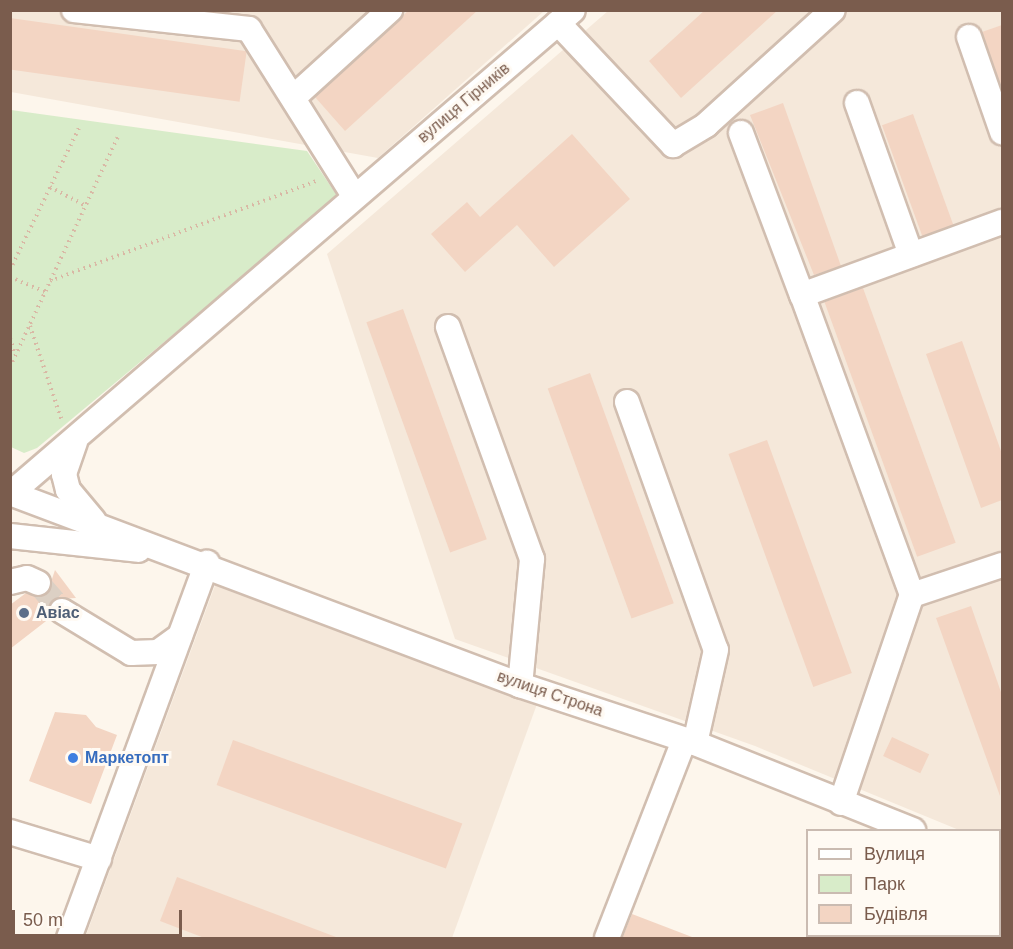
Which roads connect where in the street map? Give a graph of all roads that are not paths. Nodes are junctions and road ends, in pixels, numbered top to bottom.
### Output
1 (74, 10) edge
2 (390, 10) edge
3 (833, 10) edge
4 (566, 17) edge
5 (969, 37) dead end
6 (294, 97) junction
7 (857, 103) dead end
8 (1002, 132) edge
9 (741, 133) dead end
10 (354, 196) junction
11 (1002, 222) edge
12 (911, 255) junction
13 (802, 295) junction
14 (448, 327) dead end
15 (627, 402) dead end
16 (71, 437) junction
17 (53, 460) junction
18 (10, 478) edge
19 (11, 494) edge
20 (95, 524) junction
21 (10, 536) edge
22 (51, 539) junction
23 (10, 544) edge
24 (197, 560) junction
25 (1002, 565) edge
26 (11, 582) edge
27 (38, 583) dead end
28 (912, 595) junction
29 (62, 611) tunnel mouth
30 (180, 636) junction
31 (520, 685) junction
32 (690, 742) junction
33 (841, 803) junction
34 (908, 829) edge
35 (10, 832) edge
36 (99, 859) junction
37 (69, 939) edge
38 (607, 939) edge

1 - 6 street
2 - 6 street
3 - 4 street
4 - 10 street, вулиця Гірників
5 - 8 street
6 - 10 street
7 - 12 street
9 - 13 street
10 - 16 street, вулиця Гірників
11 - 12 street
12 - 13 street
13 - 28 street
14 - 31 street
15 - 32 street
16 - 17 street, вулиця Гірників
16 - 20 street
17 - 18 street
17 - 19 street, вулиця Гірників
19 - 20 street
20 - 24 street
21 - 22 street
22 - 23 street
22 - 24 street
24 - 30 street
24 - 31 street, вулиця Строна
25 - 28 street
26 - 27 street
28 - 33 street
29 - 30 street
30 - 36 street
31 - 32 street, вулиця Строна
32 - 33 street, вулиця Строна
32 - 38 street
33 - 34 street, вулиця Строна
35 - 36 street
36 - 37 street

